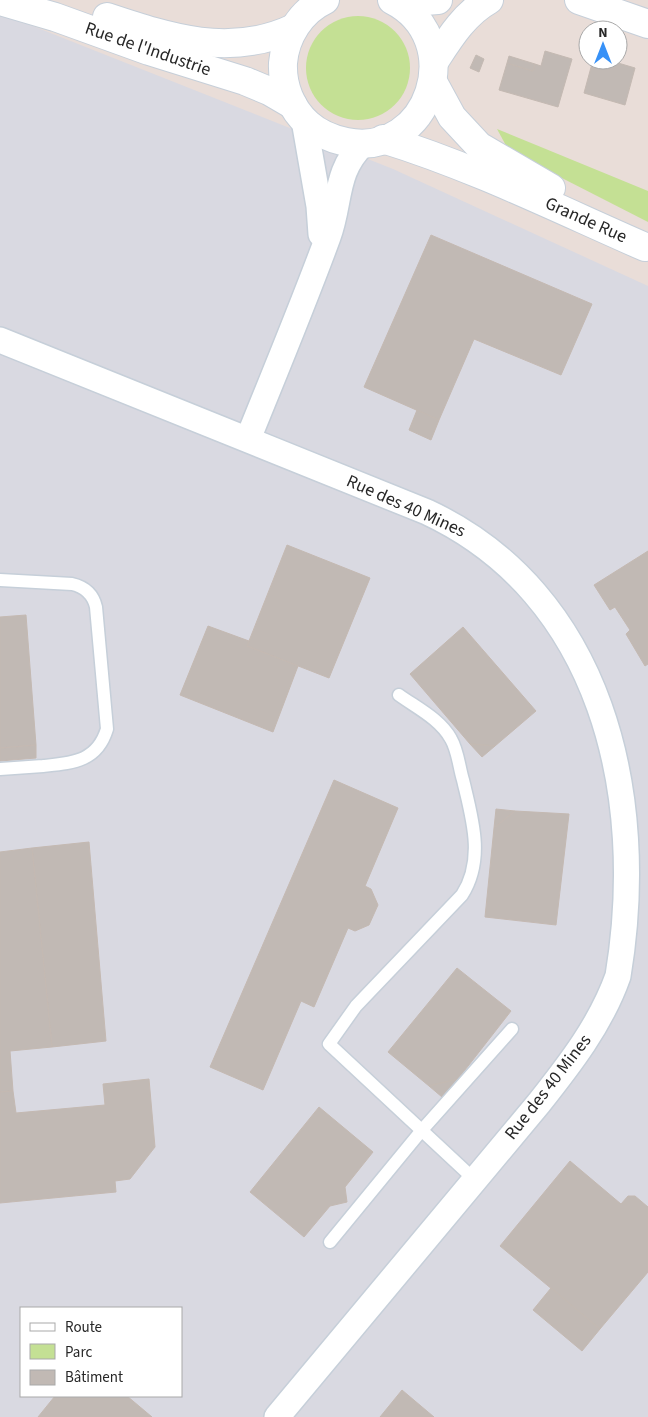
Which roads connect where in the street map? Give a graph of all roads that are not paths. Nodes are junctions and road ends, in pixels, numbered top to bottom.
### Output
1 (56, 0) edge
2 (323, 0) edge
3 (438, 0) edge
4 (489, 0) edge
5 (579, 0) edge
6 (0, 1) edge
7 (396, 2) edge
8 (648, 24) edge
9 (294, 28) junction
10 (434, 72) junction
11 (298, 113) junction
12 (374, 141) junction
13 (646, 248) edge
14 (321, 256) junction
15 (0, 340) edge
16 (248, 439) junction
17 (0, 580) edge
18 (398, 695) dead end
19 (0, 769) edge
20 (512, 1029) dead end
21 (422, 1130) junction
22 (475, 1180) junction
23 (330, 1242) dead end
24 (277, 1417) edge

1 - 9 street, Rue de l'Industrie
2 - 9 street
3 - 7 street, Grande Rue
4 - 10 street
5 - 8 street
6 - 11 street, Rue de l'Industrie
7 - 10 street, Grande Rue
9 - 11 street
10 - 12 street
10 - 13 street, Grande Rue
11 - 12 street, Grande Rue
11 - 14 street
12 - 13 street, Grande Rue
12 - 14 street
14 - 16 street
15 - 16 street, Rue des 40 Mines
16 - 22 street, Rue des 40 Mines
17 - 19 lane
18 - 21 lane
20 - 21 lane
21 - 22 lane
21 - 23 lane
22 - 24 street, Rue des 40 Mines

